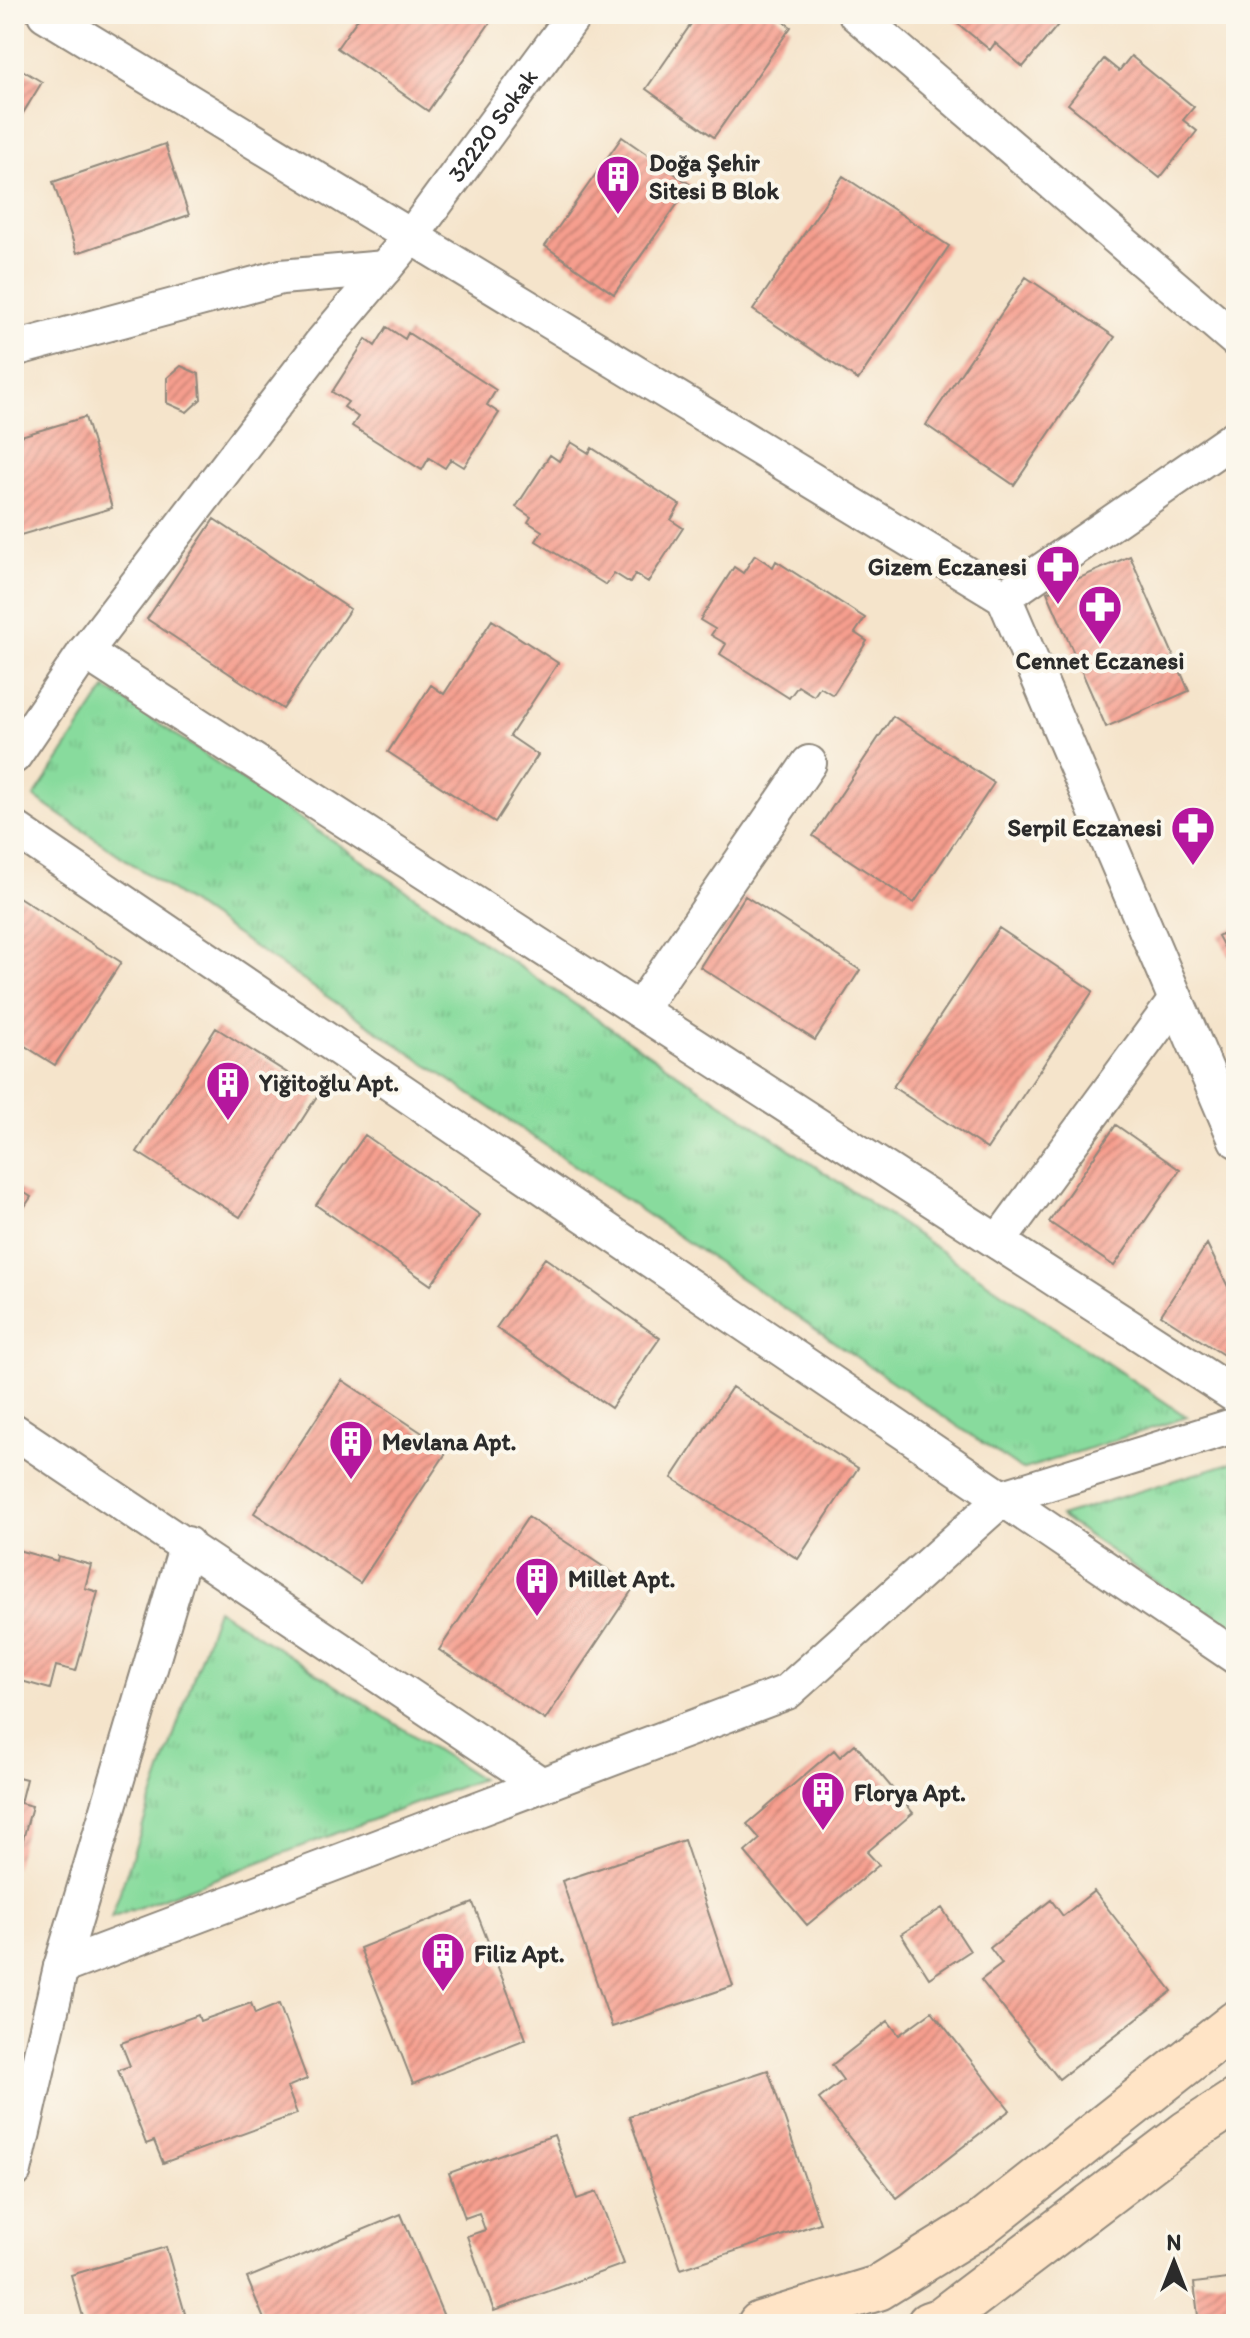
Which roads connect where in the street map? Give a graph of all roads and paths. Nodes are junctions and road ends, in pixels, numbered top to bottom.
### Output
1 (45, 14) edge
2 (575, 14) edge
3 (856, 14) edge
4 (410, 238) junction
5 (385, 268) junction
6 (1236, 340) edge
7 (14, 349) edge
8 (1236, 437) edge
9 (1004, 597) junction
10 (85, 652) junction
11 (15, 753) edge
12 (809, 763) dead end
13 (14, 828) edge
14 (1176, 1000) junction
15 (639, 1010) junction
16 (1236, 1140) edge
17 (998, 1242) junction
18 (1236, 1396) edge
19 (1236, 1425) edge
20 (14, 1431) edge
21 (1004, 1497) junction
22 (187, 1544) junction
23 (1236, 1657) edge
24 (539, 1783) junction
25 (61, 1967) junction
26 (1236, 2023) edge
27 (1236, 2101) edge
28 (14, 2171) edge
29 (760, 2324) edge
30 (929, 2324) edge

1 - 4 street
2 - 4 street, 32220 Sokak
3 - 6 street
4 - 5 street, 32220 Sokak
4 - 9 street
5 - 7 street
5 - 10 street, 32220 Sokak
8 - 9 street
9 - 14 street
10 - 11 street, 32220 Sokak
10 - 15 street
12 - 15 street
13 - 21 street
14 - 16 street
14 - 17 street
15 - 17 street
17 - 18 street
19 - 21 street
20 - 22 street
21 - 23 street
21 - 24 street
22 - 24 street
22 - 25 street
24 - 25 street
25 - 28 street
26 - 29 main road
27 - 30 main road

